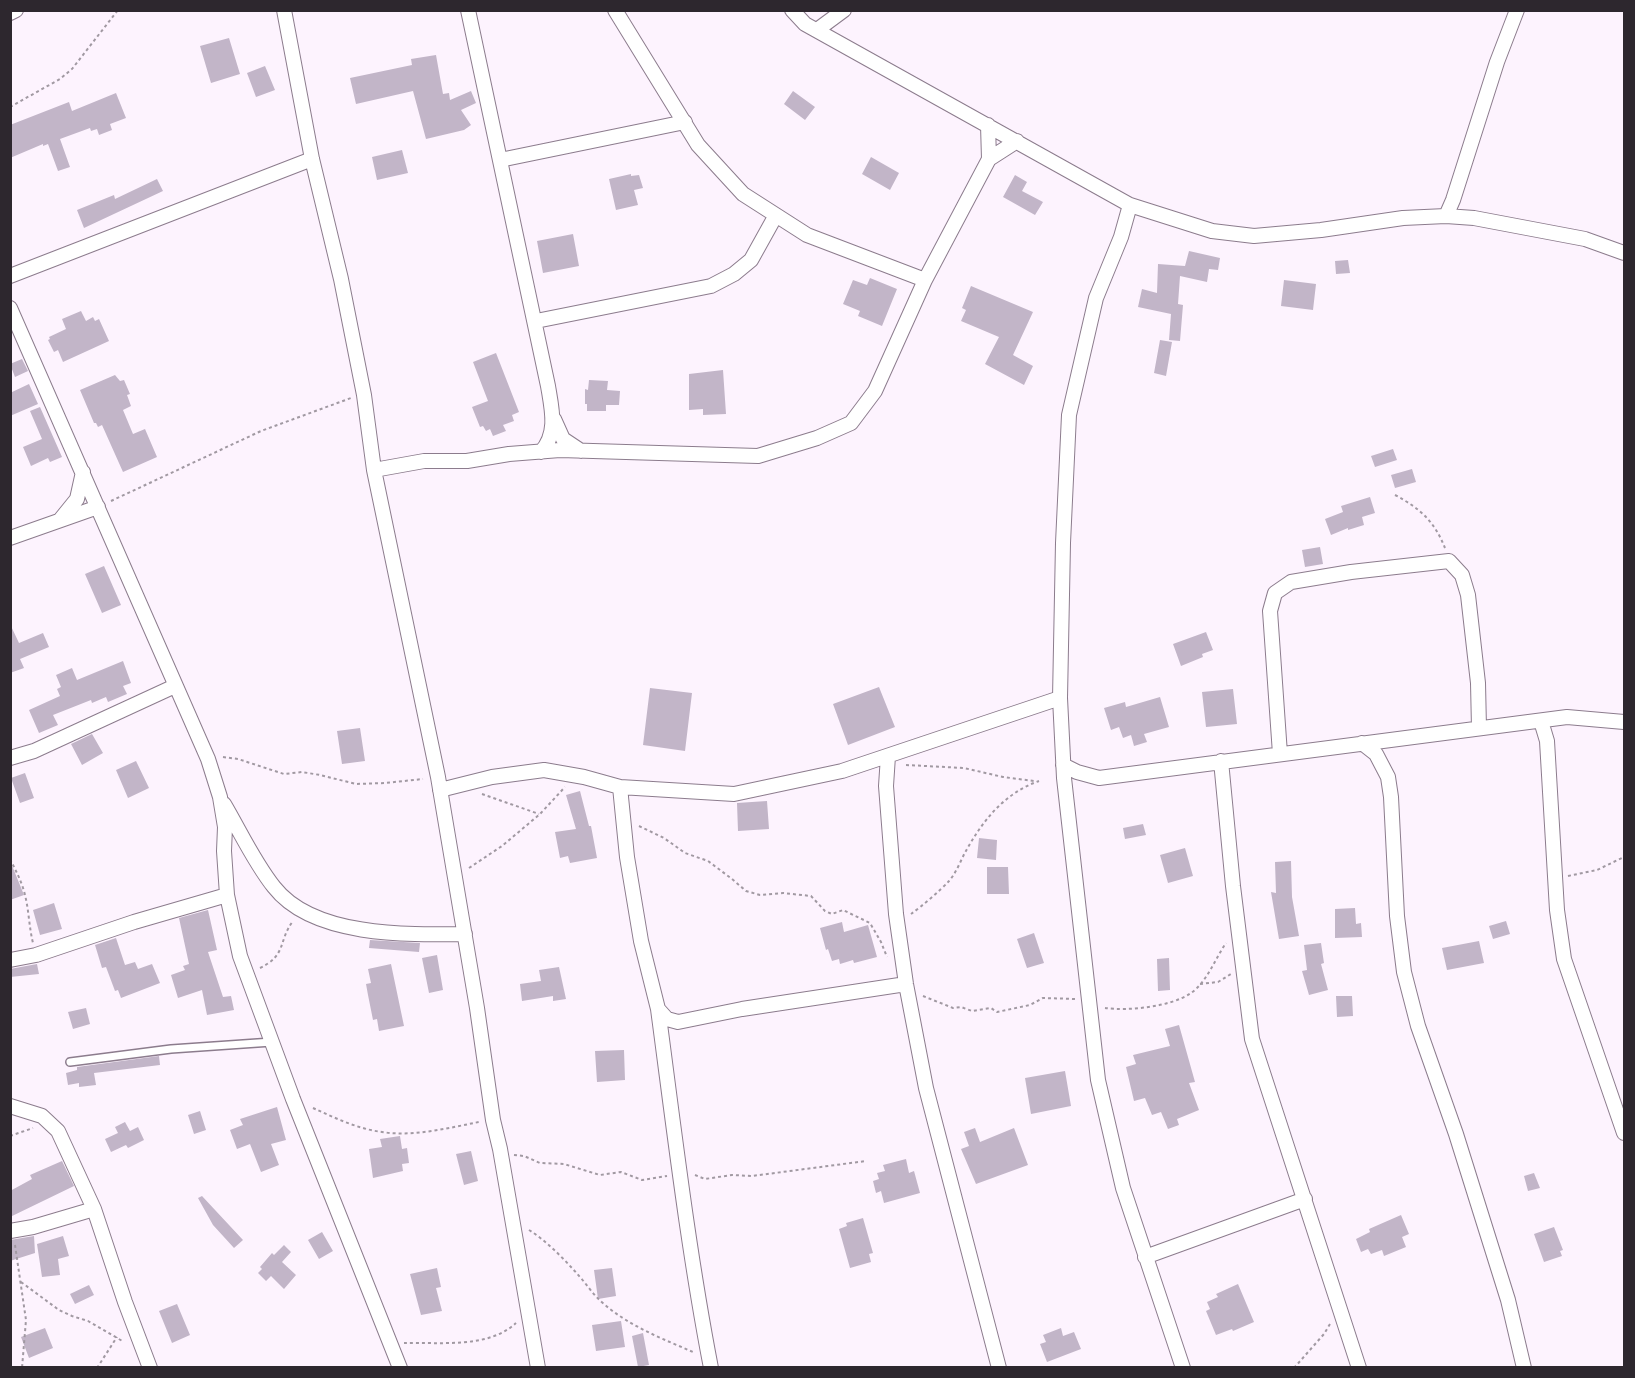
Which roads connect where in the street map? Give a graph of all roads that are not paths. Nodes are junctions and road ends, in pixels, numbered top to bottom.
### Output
1 (16, 10) edge
2 (284, 10) edge
3 (468, 10) edge
4 (615, 10) edge
5 (792, 10) edge
6 (844, 10) edge
7 (1517, 10) edge
8 (10, 12) edge
9 (817, 30) junction
10 (685, 122) junction
11 (988, 125) junction
12 (1017, 141) junction
13 (312, 159) junction
14 (989, 159) junction
15 (500, 160) junction
16 (1130, 205) junction
17 (776, 215) junction
18 (1446, 216) junction
19 (1624, 253) edge
20 (10, 276) edge
21 (925, 280) junction
22 (10, 308) edge
23 (536, 321) junction
24 (553, 417) junction
25 (582, 451) junction
26 (541, 452) junction
27 (374, 470) junction
28 (83, 472) junction
29 (98, 507) junction
30 (59, 521) junction
31 (10, 538) edge
32 (175, 686) junction
33 (1060, 698) junction
34 (1541, 721) junction
35 (1624, 722) edge
36 (1479, 728) junction
37 (1362, 743) junction
38 (1280, 754) junction
39 (10, 758) edge
40 (887, 761) junction
41 (1221, 761) junction
42 (1064, 771) junction
43 (439, 784) junction
44 (620, 787) junction
45 (220, 797) junction
46 (227, 896) junction
47 (465, 934) junction
48 (10, 960) edge
49 (907, 988) junction
50 (658, 1009) junction
51 (272, 1042) junction
52 (70, 1062) dead end
53 (10, 1107) edge
54 (1624, 1133) edge
55 (1305, 1199) junction
56 (94, 1209) junction
57 (12, 1231) edge
58 (1145, 1257) junction
59 (150, 1368) edge
60 (400, 1368) edge
61 (538, 1368) edge
62 (711, 1368) edge
63 (999, 1368) edge
64 (1183, 1368) edge
65 (1359, 1368) edge
66 (1524, 1368) edge

1 - 8 street
2 - 13 street
3 - 15 street
4 - 10 street
5 - 9 street
6 - 9 street
7 - 18 street
9 - 11 street
10 - 15 street
10 - 17 street
11 - 12 street
11 - 14 street
12 - 14 street
12 - 16 street
13 - 20 street
13 - 27 street
14 - 21 street
15 - 23 street
16 - 18 street
16 - 33 street
17 - 21 street
17 - 23 street
18 - 19 street
21 - 25 street
22 - 28 street
23 - 24 street
24 - 25 street
24 - 26 street
25 - 26 street
26 - 27 street
27 - 43 street
28 - 29 street
28 - 30 street
29 - 30 street
29 - 32 street
30 - 31 street
32 - 39 street
32 - 45 street
33 - 40 street
33 - 42 street
34 - 35 street
34 - 36 street
34 - 54 street
36 - 37 street
36 - 38 street
37 - 38 street
37 - 66 street
38 - 41 street
40 - 44 street
40 - 49 street
41 - 42 street
41 - 55 street
42 - 58 street
43 - 44 street
43 - 47 street
44 - 50 street
45 - 46 street
45 - 47 street
46 - 48 street
46 - 51 street
47 - 61 street
49 - 50 street
49 - 63 street
50 - 62 street
51 - 52 lane
51 - 60 street
53 - 56 street
55 - 58 street
55 - 65 street
56 - 57 street
56 - 59 street
58 - 64 street

